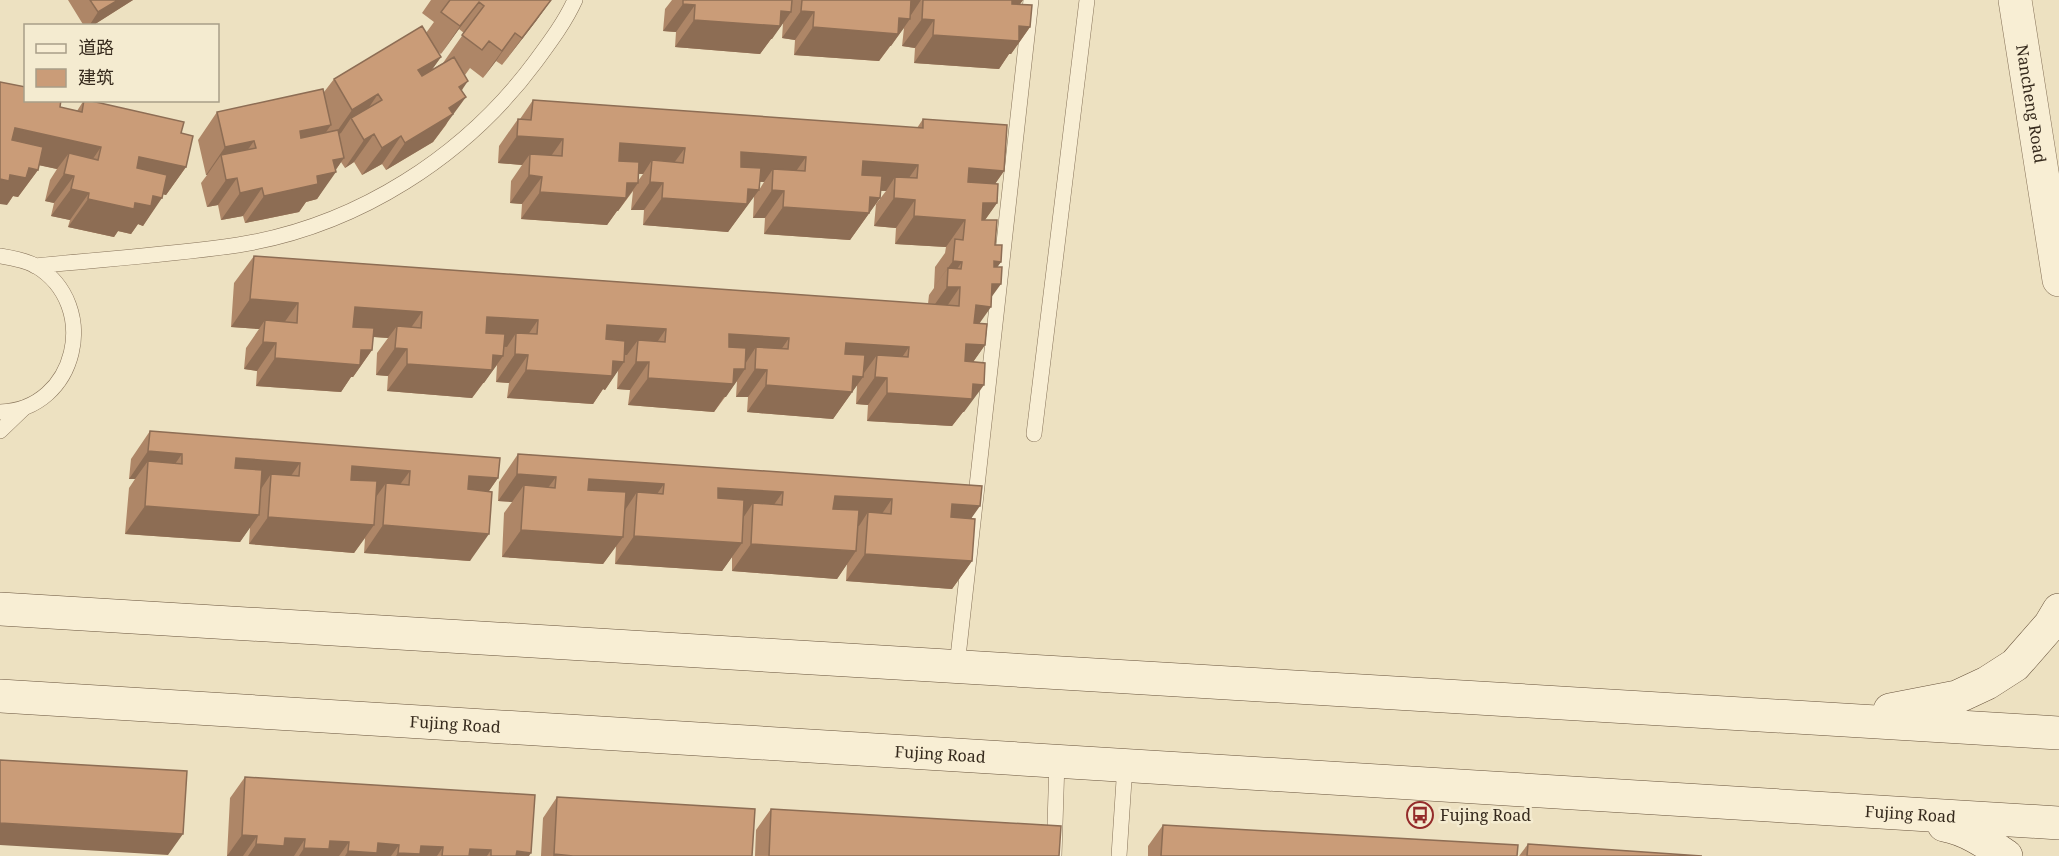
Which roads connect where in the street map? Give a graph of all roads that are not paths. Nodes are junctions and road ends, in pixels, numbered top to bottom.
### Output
1 (575, 0) edge
2 (1031, 0) edge
3 (1087, 0) edge
4 (2015, 0) edge
5 (0, 256) edge
6 (35, 266) junction
7 (2059, 280) edge
8 (24, 407) junction
9 (0, 412) edge
10 (0, 431) edge
11 (1034, 434) dead end
12 (0, 609) edge
13 (2059, 610) edge
14 (957, 666) junction
15 (0, 696) edge
16 (1838, 718) junction
17 (2059, 733) edge
18 (1057, 761) junction
19 (1125, 765) junction
20 (1875, 812) junction
21 (2059, 823) edge
22 (1054, 856) edge
23 (1119, 856) edge
24 (2006, 856) edge

1 - 6 lane
2 - 14 lane
3 - 11 lane
4 - 7 main road, Nancheng Road
5 - 6 lane
6 - 8 lane
8 - 9 lane
8 - 10 lane
12 - 14 main road
13 - 16 main road
14 - 16 main road
15 - 18 main road, Fujing Road
16 - 17 main road
18 - 19 main road, Fujing Road
18 - 22 lane
19 - 20 main road, Fujing Road
19 - 23 lane
20 - 21 main road, Fujing Road
20 - 24 main road

